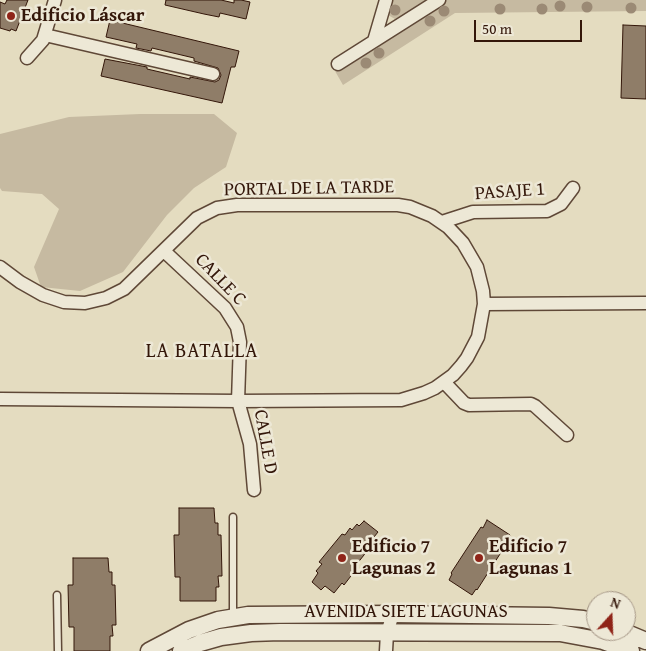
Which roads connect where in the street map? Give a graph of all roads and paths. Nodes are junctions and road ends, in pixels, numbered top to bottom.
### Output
1 (55, 0) edge
2 (386, 0) edge
3 (439, 0) edge
4 (45, 35) junction
5 (374, 41) junction
6 (27, 58) dead end
7 (338, 64) dead end
8 (213, 74) dead end
9 (573, 188) dead end
10 (442, 222) junction
11 (164, 251) junction
12 (0, 267) edge
13 (646, 303) edge
14 (484, 304) junction
15 (444, 382) junction
16 (0, 399) edge
17 (238, 401) junction
18 (567, 435) dead end
19 (254, 490) dead end
20 (233, 517) dead end
21 (57, 595) dead end
22 (279, 614) junction
23 (393, 614) junction
24 (233, 617) junction
25 (586, 620) edge
26 (280, 632) junction
27 (386, 632) junction
28 (200, 647) edge
29 (58, 651) edge
30 (149, 651) edge
31 (181, 651) edge
32 (386, 651) edge
33 (631, 651) edge

1 - 4 street
2 - 5 street
3 - 5 street
4 - 6 street
4 - 8 street
5 - 7 street
9 - 10 street, PASAJE 1
10 - 11 street, PORTAL DE LA TARDE
10 - 14 street, PORTAL DE LA TARDE
11 - 12 street, PORTAL DE LA TARDE
11 - 17 street, CALLE C
13 - 14 street
14 - 15 street, PORTAL DE LA TARDE
15 - 17 street, PORTAL DE LA TARDE
15 - 18 street
16 - 17 street, PORTAL DE LA TARDE
17 - 19 street, CALLE D
20 - 24 lane
21 - 29 lane
22 - 23 street, AVENIDA SIETE LAGUNAS
22 - 24 street, AVENIDA SIETE LAGUNAS
22 - 26 street
23 - 25 street, AVENIDA SIETE LAGUNAS
23 - 27 street
24 - 30 street, AVENIDA SIETE LAGUNAS
26 - 27 street, AVENIDA SIETE LAGUNAS
26 - 28 street, AVENIDA SIETE LAGUNAS
27 - 32 street
27 - 33 street, AVENIDA SIETE LAGUNAS
28 - 31 street, AVENIDA SIETE LAGUNAS

